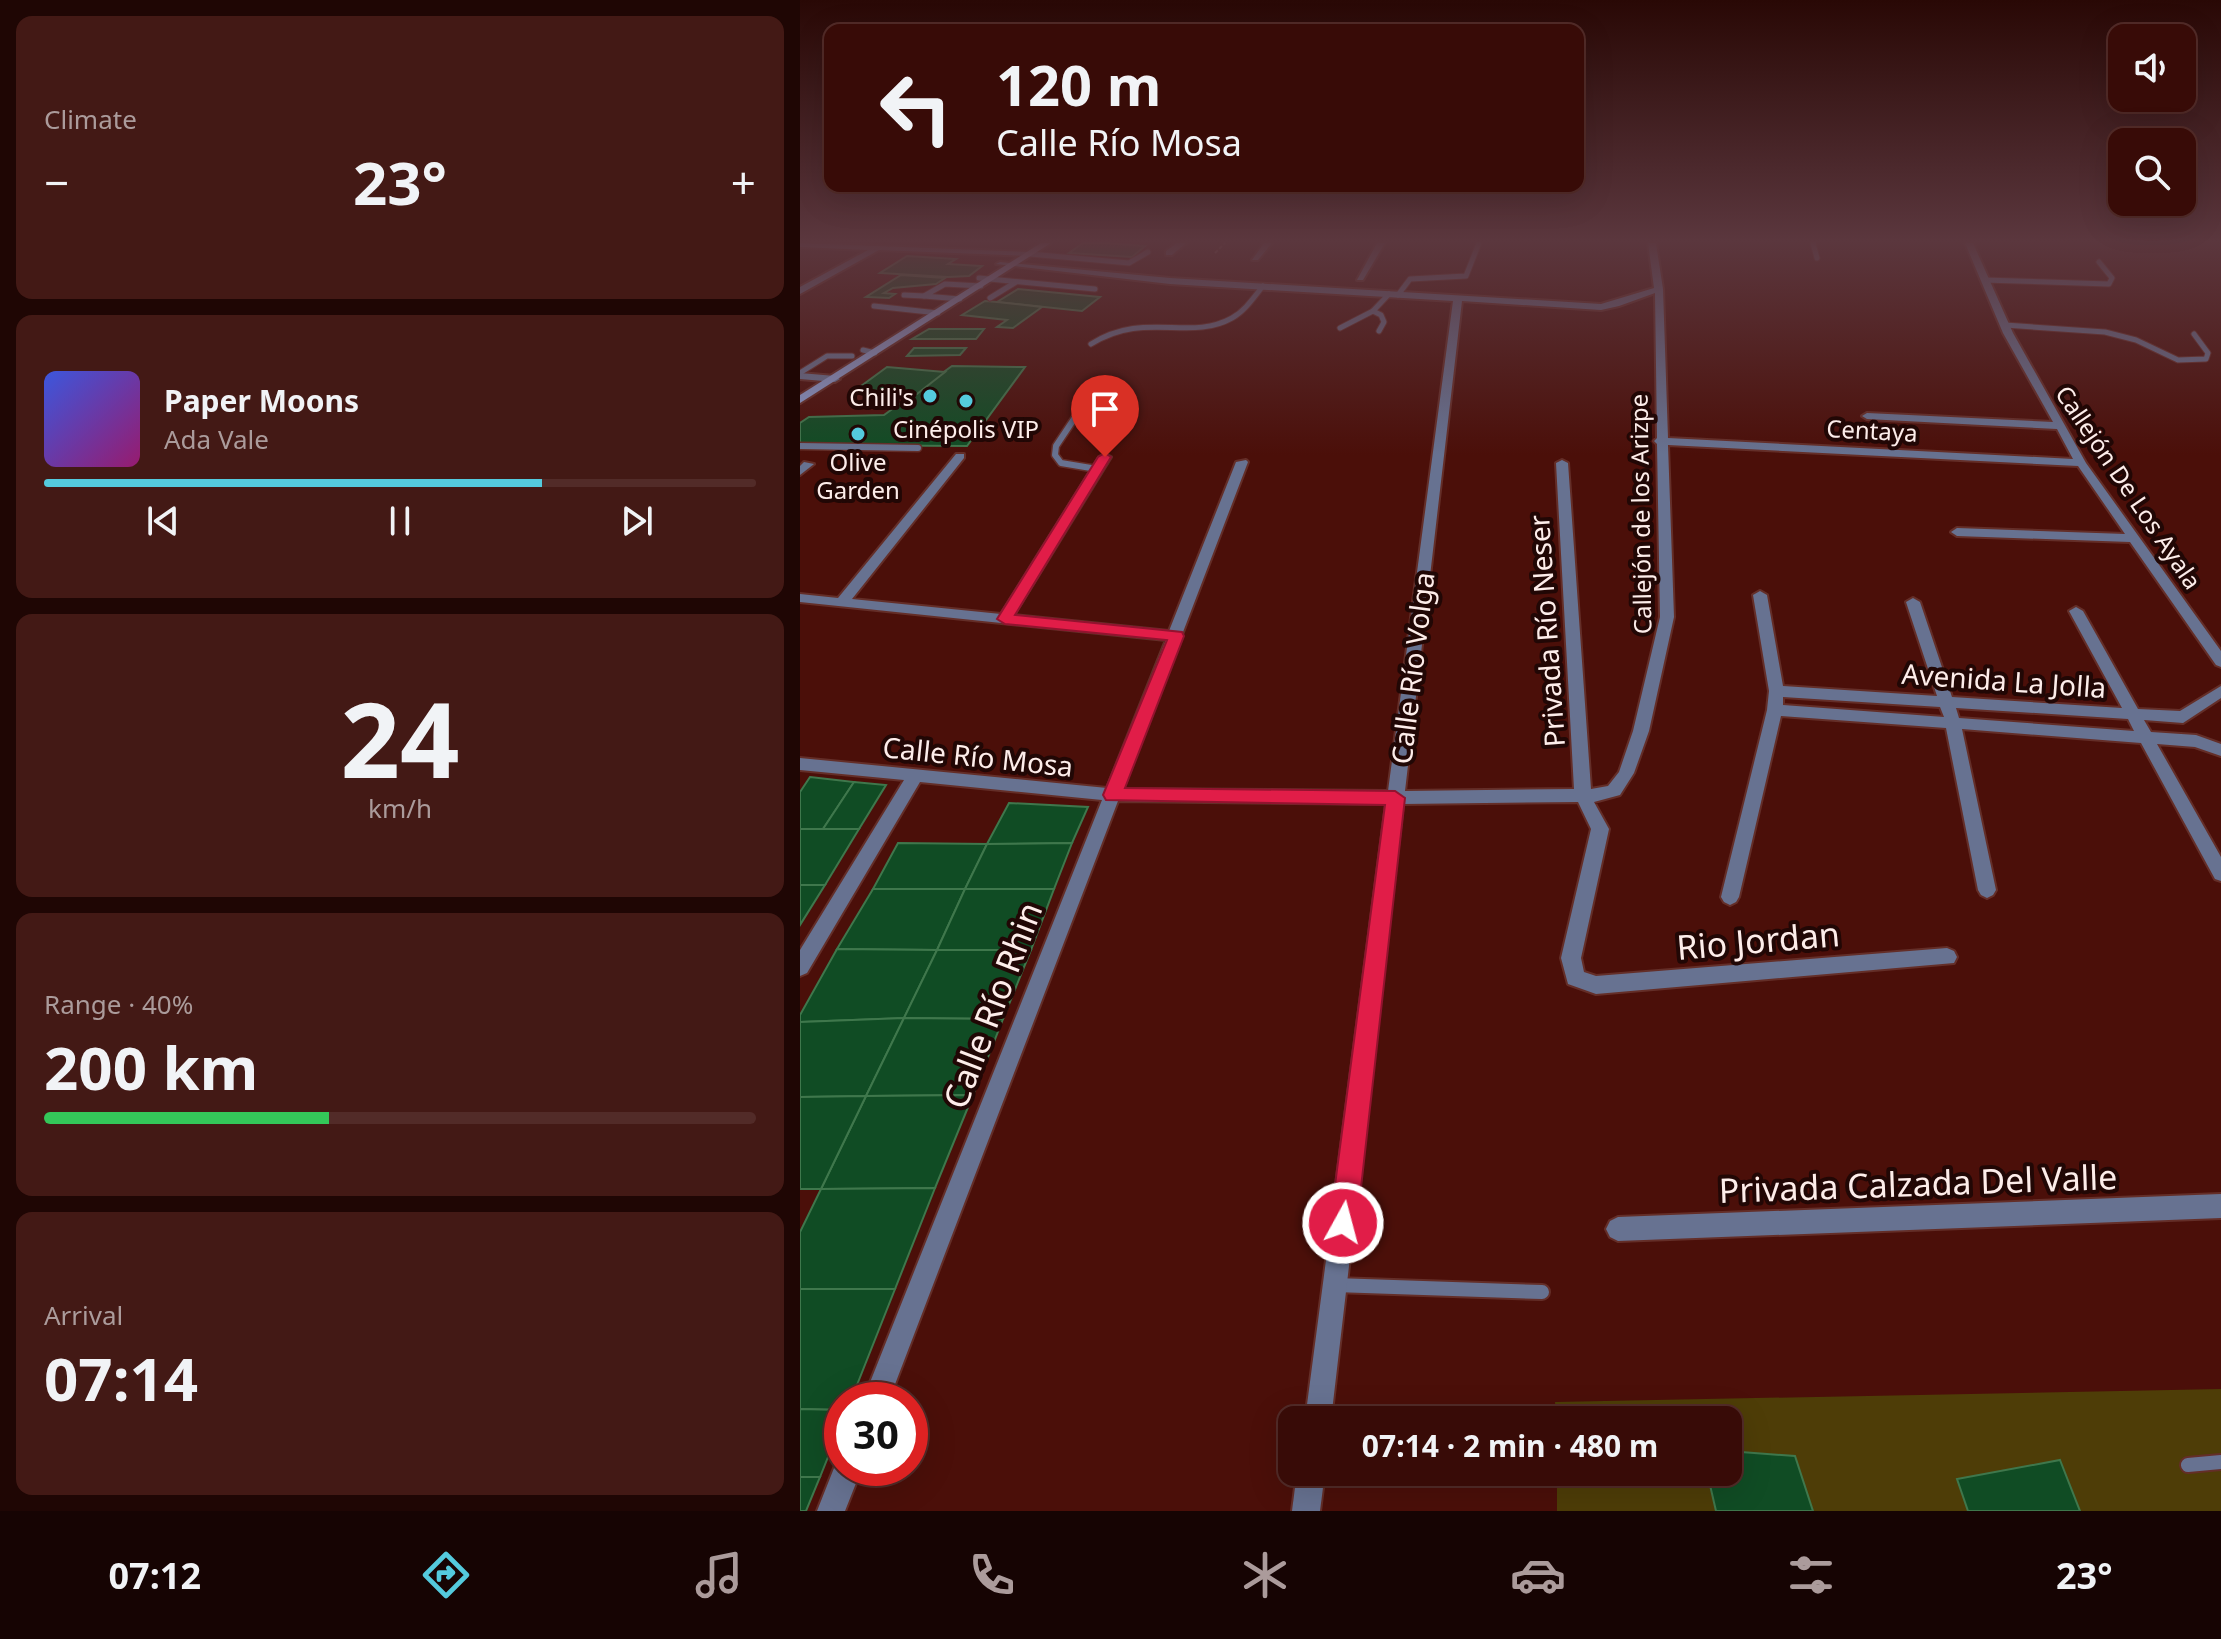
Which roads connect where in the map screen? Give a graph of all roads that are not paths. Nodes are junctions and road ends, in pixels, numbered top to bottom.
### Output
1 (938, 313) edge
2 (922, 314) edge
3 (1235, 314) edge
4 (1368, 314) edge
5 (1376, 314) edge
6 (1456, 314) edge
7 (1659, 314) edge
8 (2000, 314) edge
9 (2005, 325) junction
10 (1340, 328) dead end
11 (1379, 331) dead end
12 (2194, 334) dead end
13 (1091, 344) dead end
14 (863, 350) junction
15 (875, 353) junction
16 (852, 356) junction
17 (800, 374) edge
18 (819, 377) junction
19 (835, 379) junction
20 (804, 391) edge
21 (800, 400) edge
22 (1076, 416) dead end
23 (1867, 416) dead end
24 (2059, 426) junction
25 (1660, 441) junction
26 (800, 446) edge
27 (918, 448) dead end
28 (960, 456) dead end
29 (1242, 462) dead end
30 (1101, 463) joint
31 (1562, 463) dead end
32 (2081, 463) junction
33 (1957, 532) dead end
34 (2135, 538) junction
35 (1760, 595) dead end
36 (800, 598) edge
37 (842, 602) junction
38 (1913, 602) dead end
39 (2076, 611) dead end
40 (1005, 619) junction
41 (1176, 636) junction
42 (2221, 662) edge
43 (1776, 691) junction
44 (2221, 691) edge
45 (1947, 702) junction
46 (1775, 710) junction
47 (2132, 714) junction
48 (2183, 717) junction
49 (1953, 722) junction
50 (2145, 737) junction
51 (2196, 741) junction
52 (2221, 750) edge
53 (800, 764) edge
54 (915, 776) junction
55 (1113, 795) junction
56 (1583, 796) junction
57 (1395, 798) junction
58 (2221, 874) edge
59 (1987, 890) dead end
60 (1730, 897) dead end
61 (1947, 957) dead end
62 (800, 967) edge
63 (2221, 1206) edge
64 (1618, 1229) dead end
65 (1335, 1285) junction
66 (1542, 1292) dead end
67 (883, 1382) edge
68 (1320, 1406) edge
69 (2221, 1462) edge
70 (2188, 1465) dead end
71 (841, 1486) edge
72 (1309, 1486) edge
73 (831, 1511) edge
74 (1306, 1511) edge

1 - 15 main road
2 - 14 main road
3 - 13 lane
4 - 10 lane
5 - 11 lane
6 - 57 street, Calle Río Volga
7 - 25 street, Callejón de los Arizpe
8 - 9 street, Callejón De Los Ayala
9 - 12 lane
9 - 24 street, Callejón De Los Ayala
14 - 15 lane
14 - 16 main road
15 - 19 main road
16 - 17 lane
16 - 18 main road
17 - 18 street
18 - 19 street
18 - 20 main road
19 - 20 main road
20 - 21 main road
22 - 30 lane
23 - 24 street
24 - 32 street, Callejón De Los Ayala
25 - 32 street, Centaya
25 - 56 street, Callejón de los Arizpe
26 - 27 lane
28 - 37 street
29 - 41 street, Calle Río Rhin
30 - 40 street
31 - 56 street, Privada Río Neser
32 - 34 street, Callejón De Los Ayala
33 - 34 street
34 - 42 street, Callejón De Los Ayala
35 - 43 street
36 - 37 street
37 - 40 street
38 - 45 street
39 - 47 street
40 - 41 street
41 - 55 street, Calle Río Rhin
43 - 45 street, Avenida La Jolla
43 - 46 street
44 - 48 street
45 - 47 street, Avenida La Jolla
45 - 49 street
46 - 49 street, Avenida La Jolla
46 - 60 street
47 - 48 street, Avenida La Jolla
47 - 50 street
48 - 51 street
49 - 50 street, Avenida La Jolla
49 - 59 street
50 - 51 street, Avenida La Jolla
50 - 58 street
51 - 52 street, Avenida La Jolla
53 - 54 street, Calle Río Mosa
54 - 55 street, Calle Río Mosa
54 - 62 street
55 - 57 street, Calle Río Mosa
55 - 67 street, Calle Río Rhin
56 - 57 street, Calle Río Mosa
56 - 61 street, Rio Jordan
57 - 65 street, Calle Río Volga
63 - 64 street, Privada Calzada Del Valle
65 - 66 lane
65 - 68 street, Calle Río Volga
69 - 70 lane
71 - 73 street
72 - 74 street

